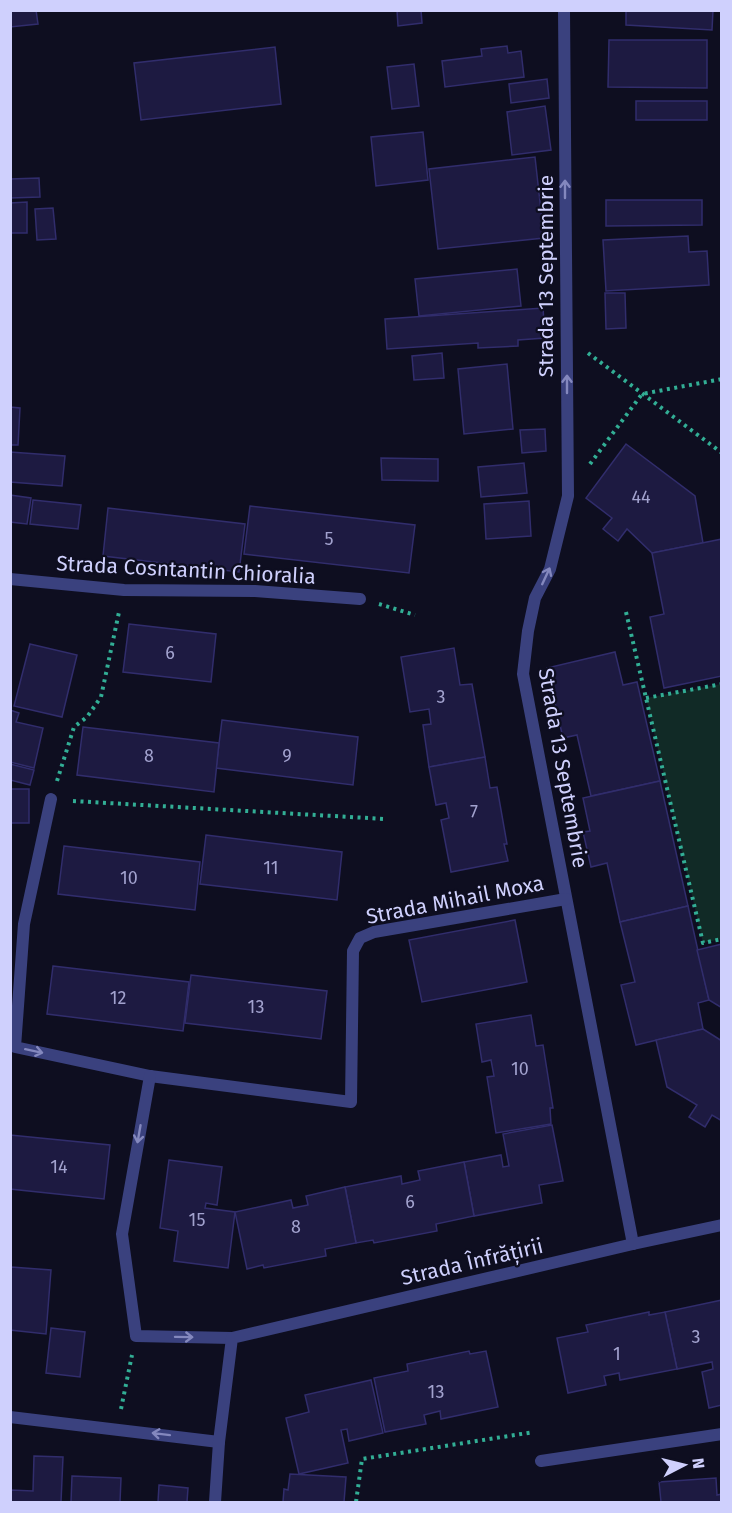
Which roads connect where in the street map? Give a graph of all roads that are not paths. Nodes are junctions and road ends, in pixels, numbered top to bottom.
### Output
1 (564, 10) edge
2 (10, 579) edge
3 (360, 598) road end
4 (51, 799) road end
5 (566, 899) junction
6 (10, 921) edge
7 (24, 924) junction
8 (150, 1076) junction
9 (722, 1225) edge
10 (633, 1244) junction
11 (232, 1338) junction
12 (10, 1417) edge
13 (722, 1434) edge
14 (219, 1442) junction
15 (541, 1461) dead end
16 (215, 1503) edge

5 -> 1 street, Strada 13 Septembrie
2 - 3 street, Strada Cosntantin Chioralia
4 - 7 street, Strada Mihail Moxa
5 - 8 street, Strada Mihail Moxa
5 - 10 street, Strada 13 Septembrie
6 - 7 street
7 -> 8 street, Strada Mihail Moxa
8 -> 11 street
9 - 10 street, Strada Înfrățirii
10 - 11 street, Strada Înfrățirii
11 - 14 street
14 -> 12 street
13 - 15 street
14 - 16 street

